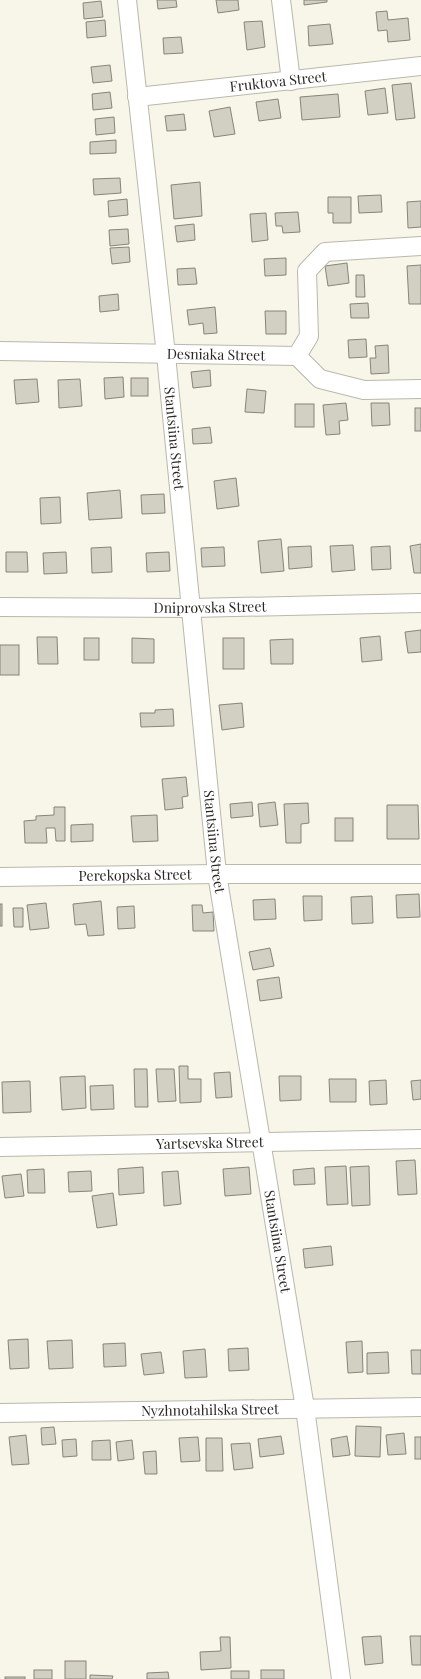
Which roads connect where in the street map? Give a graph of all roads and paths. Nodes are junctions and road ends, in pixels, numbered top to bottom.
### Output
1 (127, 0) edge
2 (281, 0) edge
3 (421, 66) edge
4 (291, 81) junction
5 (138, 97) junction
6 (421, 246) edge
7 (0, 351) edge
8 (166, 354) junction
9 (297, 356) junction
10 (421, 389) edge
11 (421, 603) edge
12 (0, 607) edge
13 (191, 608) junction
14 (217, 874) junction
15 (421, 874) edge
16 (0, 877) edge
17 (421, 1140) edge
18 (260, 1142) junction
19 (0, 1147) edge
20 (421, 1407) edge
21 (305, 1408) junction
22 (0, 1413) edge
23 (340, 1679) edge

1 - 5 street, Stantsiina Street
2 - 4 street
3 - 4 street, Fruktova Street
4 - 5 street, Fruktova Street
5 - 8 street, Stantsiina Street
6 - 9 street
7 - 8 street, Desniaka Street
8 - 9 street, Desniaka Street
8 - 13 street, Stantsiina Street
9 - 10 street
11 - 13 street, Dniprovska Street
12 - 13 street, Dniprovska Street
13 - 14 street, Stantsiina Street
14 - 15 street, Perekopska Street
14 - 16 street, Perekopska Street
14 - 18 street, Stantsiina Street
17 - 18 street, Yartsevska Street
18 - 19 street, Yartsevska Street
18 - 21 street, Stantsiina Street
20 - 21 street, Nyzhnotahilska Street
21 - 22 street, Nyzhnotahilska Street
21 - 23 street, Stantsiina Street

